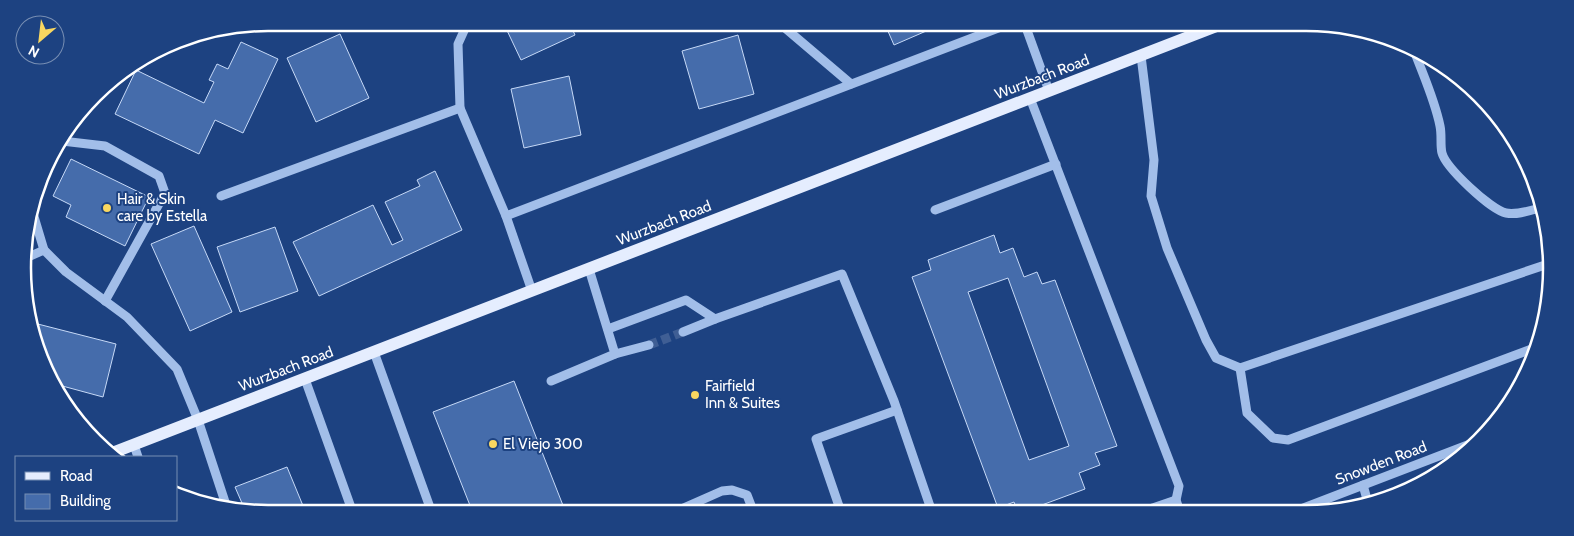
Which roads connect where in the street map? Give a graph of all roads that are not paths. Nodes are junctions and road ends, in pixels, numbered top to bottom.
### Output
1 (464, 31) edge
2 (789, 31) edge
3 (990, 31) edge
4 (1027, 31) edge
5 (1204, 31) edge
6 (1140, 56) junction
7 (1417, 59) edge
8 (851, 84) junction
9 (1049, 91) junction
10 (1030, 98) junction
11 (460, 108) junction
12 (68, 142) edge
13 (1056, 164) junction
14 (221, 196) dead end
15 (1535, 209) edge
16 (935, 210) dead end
17 (506, 216) junction
18 (36, 223) edge
19 (44, 250) junction
20 (32, 255) edge
21 (1543, 266) edge
22 (589, 269) junction
23 (532, 291) junction
24 (105, 301) junction
25 (715, 319) junction
26 (608, 329) junction
27 (683, 332) tunnel mouth
28 (649, 345) tunnel mouth
29 (1528, 350) edge
30 (374, 352) junction
31 (615, 354) junction
32 (1240, 368) junction
33 (305, 378) junction
34 (551, 381) dead end
35 (897, 410) junction
36 (198, 420) junction
37 (134, 445) junction
38 (1460, 448) edge
39 (118, 451) edge
40 (138, 456) edge
41 (1362, 485) junction
42 (1366, 497) edge
43 (1176, 500) junction
44 (225, 501) edge
45 (350, 505) edge
46 (429, 505) edge
47 (695, 505) edge
48 (751, 505) edge
49 (839, 505) edge
50 (930, 505) edge
51 (1161, 505) edge
52 (1178, 505) edge
53 (1313, 505) edge

1 - 11 street
2 - 8 street
3 - 8 street
4 - 9 street
5 - 6 main road, Wurzbach Road
6 - 9 main road, Wurzbach Road
6 - 32 street
7 - 15 street
8 - 17 street
9 - 10 main road, Wurzbach Road
10 - 13 street
10 - 22 main road, Wurzbach Road
11 - 14 street
11 - 17 street
12 - 24 street
13 - 16 street
13 - 43 street
17 - 23 street
18 - 19 street
19 - 20 street
19 - 24 street
21 - 32 street
22 - 23 main road, Wurzbach Road
22 - 26 street
23 - 30 main road, Wurzbach Road
24 - 36 street
25 - 26 street
25 - 27 street
25 - 35 street
26 - 31 street
28 - 31 street
29 - 32 street
30 - 33 main road, Wurzbach Road
30 - 46 street
31 - 34 street
33 - 36 main road, Wurzbach Road
33 - 45 street
35 - 49 street
35 - 50 street
36 - 37 main road, Wurzbach Road
36 - 44 street
37 - 39 main road, Wurzbach Road
37 - 40 street
38 - 41 street, Snowden Road
41 - 42 street
41 - 53 street, Snowden Road
43 - 51 street
43 - 52 street
47 - 48 street

